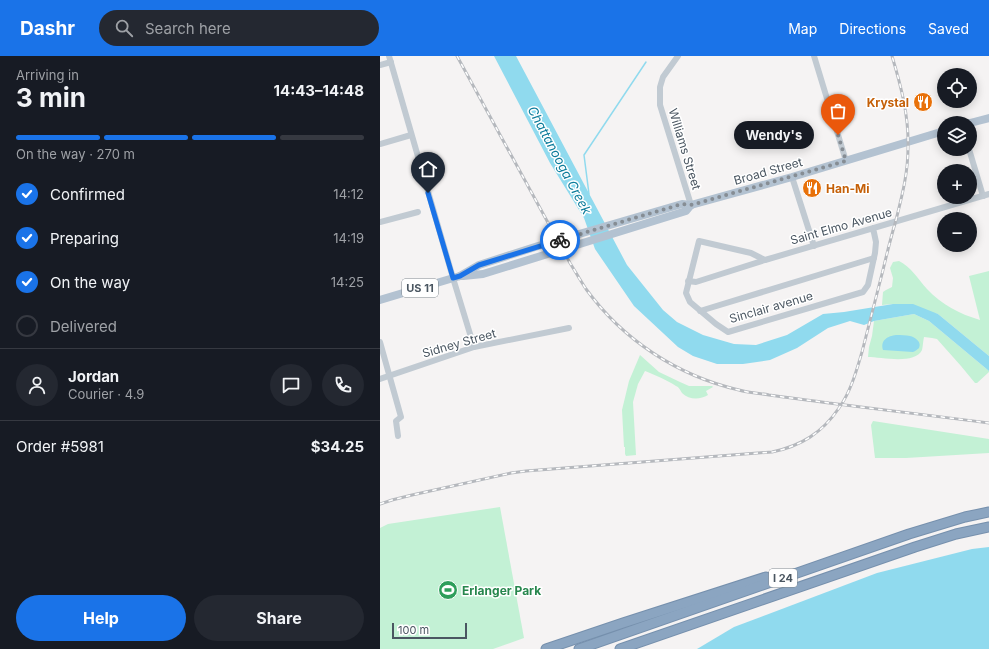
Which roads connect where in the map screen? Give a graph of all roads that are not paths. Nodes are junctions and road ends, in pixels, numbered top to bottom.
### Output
1 (678, 56) edge
2 (814, 56) edge
3 (390, 59) edge
4 (380, 65) edge
5 (989, 118) edge
6 (977, 122) edge
7 (937, 133) edge
8 (411, 135) junction
9 (380, 144) edge
10 (972, 156) edge
11 (846, 161) junction
12 (792, 177) junction
13 (986, 195) edge
14 (691, 205) junction
15 (418, 212) dead end
16 (380, 222) edge
17 (873, 228) junction
18 (814, 246) junction
19 (874, 258) junction
20 (765, 260) junction
21 (457, 277) junction
22 (688, 281) junction
23 (380, 300) edge
24 (700, 311) junction
25 (569, 328) dead end
26 (380, 342) edge
27 (474, 347) junction
28 (390, 376) junction
29 (380, 379) edge
30 (398, 436) dead end
31 (989, 512) edge
32 (989, 527) edge
33 (792, 575) junction
34 (546, 649) edge
35 (579, 649) edge
36 (620, 649) edge

1 - 14 street, Williams Street
2 - 11 street
3 - 4 street
3 - 8 street
5 - 6 main road
7 - 11 main road, Broad Street / US 11
8 - 9 street
8 - 21 street
10 - 13 street
11 - 12 main road, Broad Street / US 11
12 - 14 main road, Broad Street / US 11
12 - 18 street
13 - 17 street, Saint Elmo Avenue
14 - 21 main road, Broad Street / US 11, bridge
15 - 16 street
17 - 18 street, Saint Elmo Avenue
17 - 19 street, Sinclair avenue
18 - 20 street, Saint Elmo Avenue
19 - 24 street
19 - 24 street, Sinclair avenue
20 - 22 street, Saint Elmo Avenue
20 - 22 street, Sinclair avenue
21 - 23 main road, Broad Street / US 11
21 - 27 street
22 - 24 street, Sinclair avenue
25 - 27 street, Sidney Street
26 - 28 street
27 - 28 street, Sidney Street
28 - 29 street, Sidney Street
28 - 30 street
31 - 33 highway, I 24
32 - 36 highway, I 24
33 - 34 highway
33 - 35 highway, I 24

